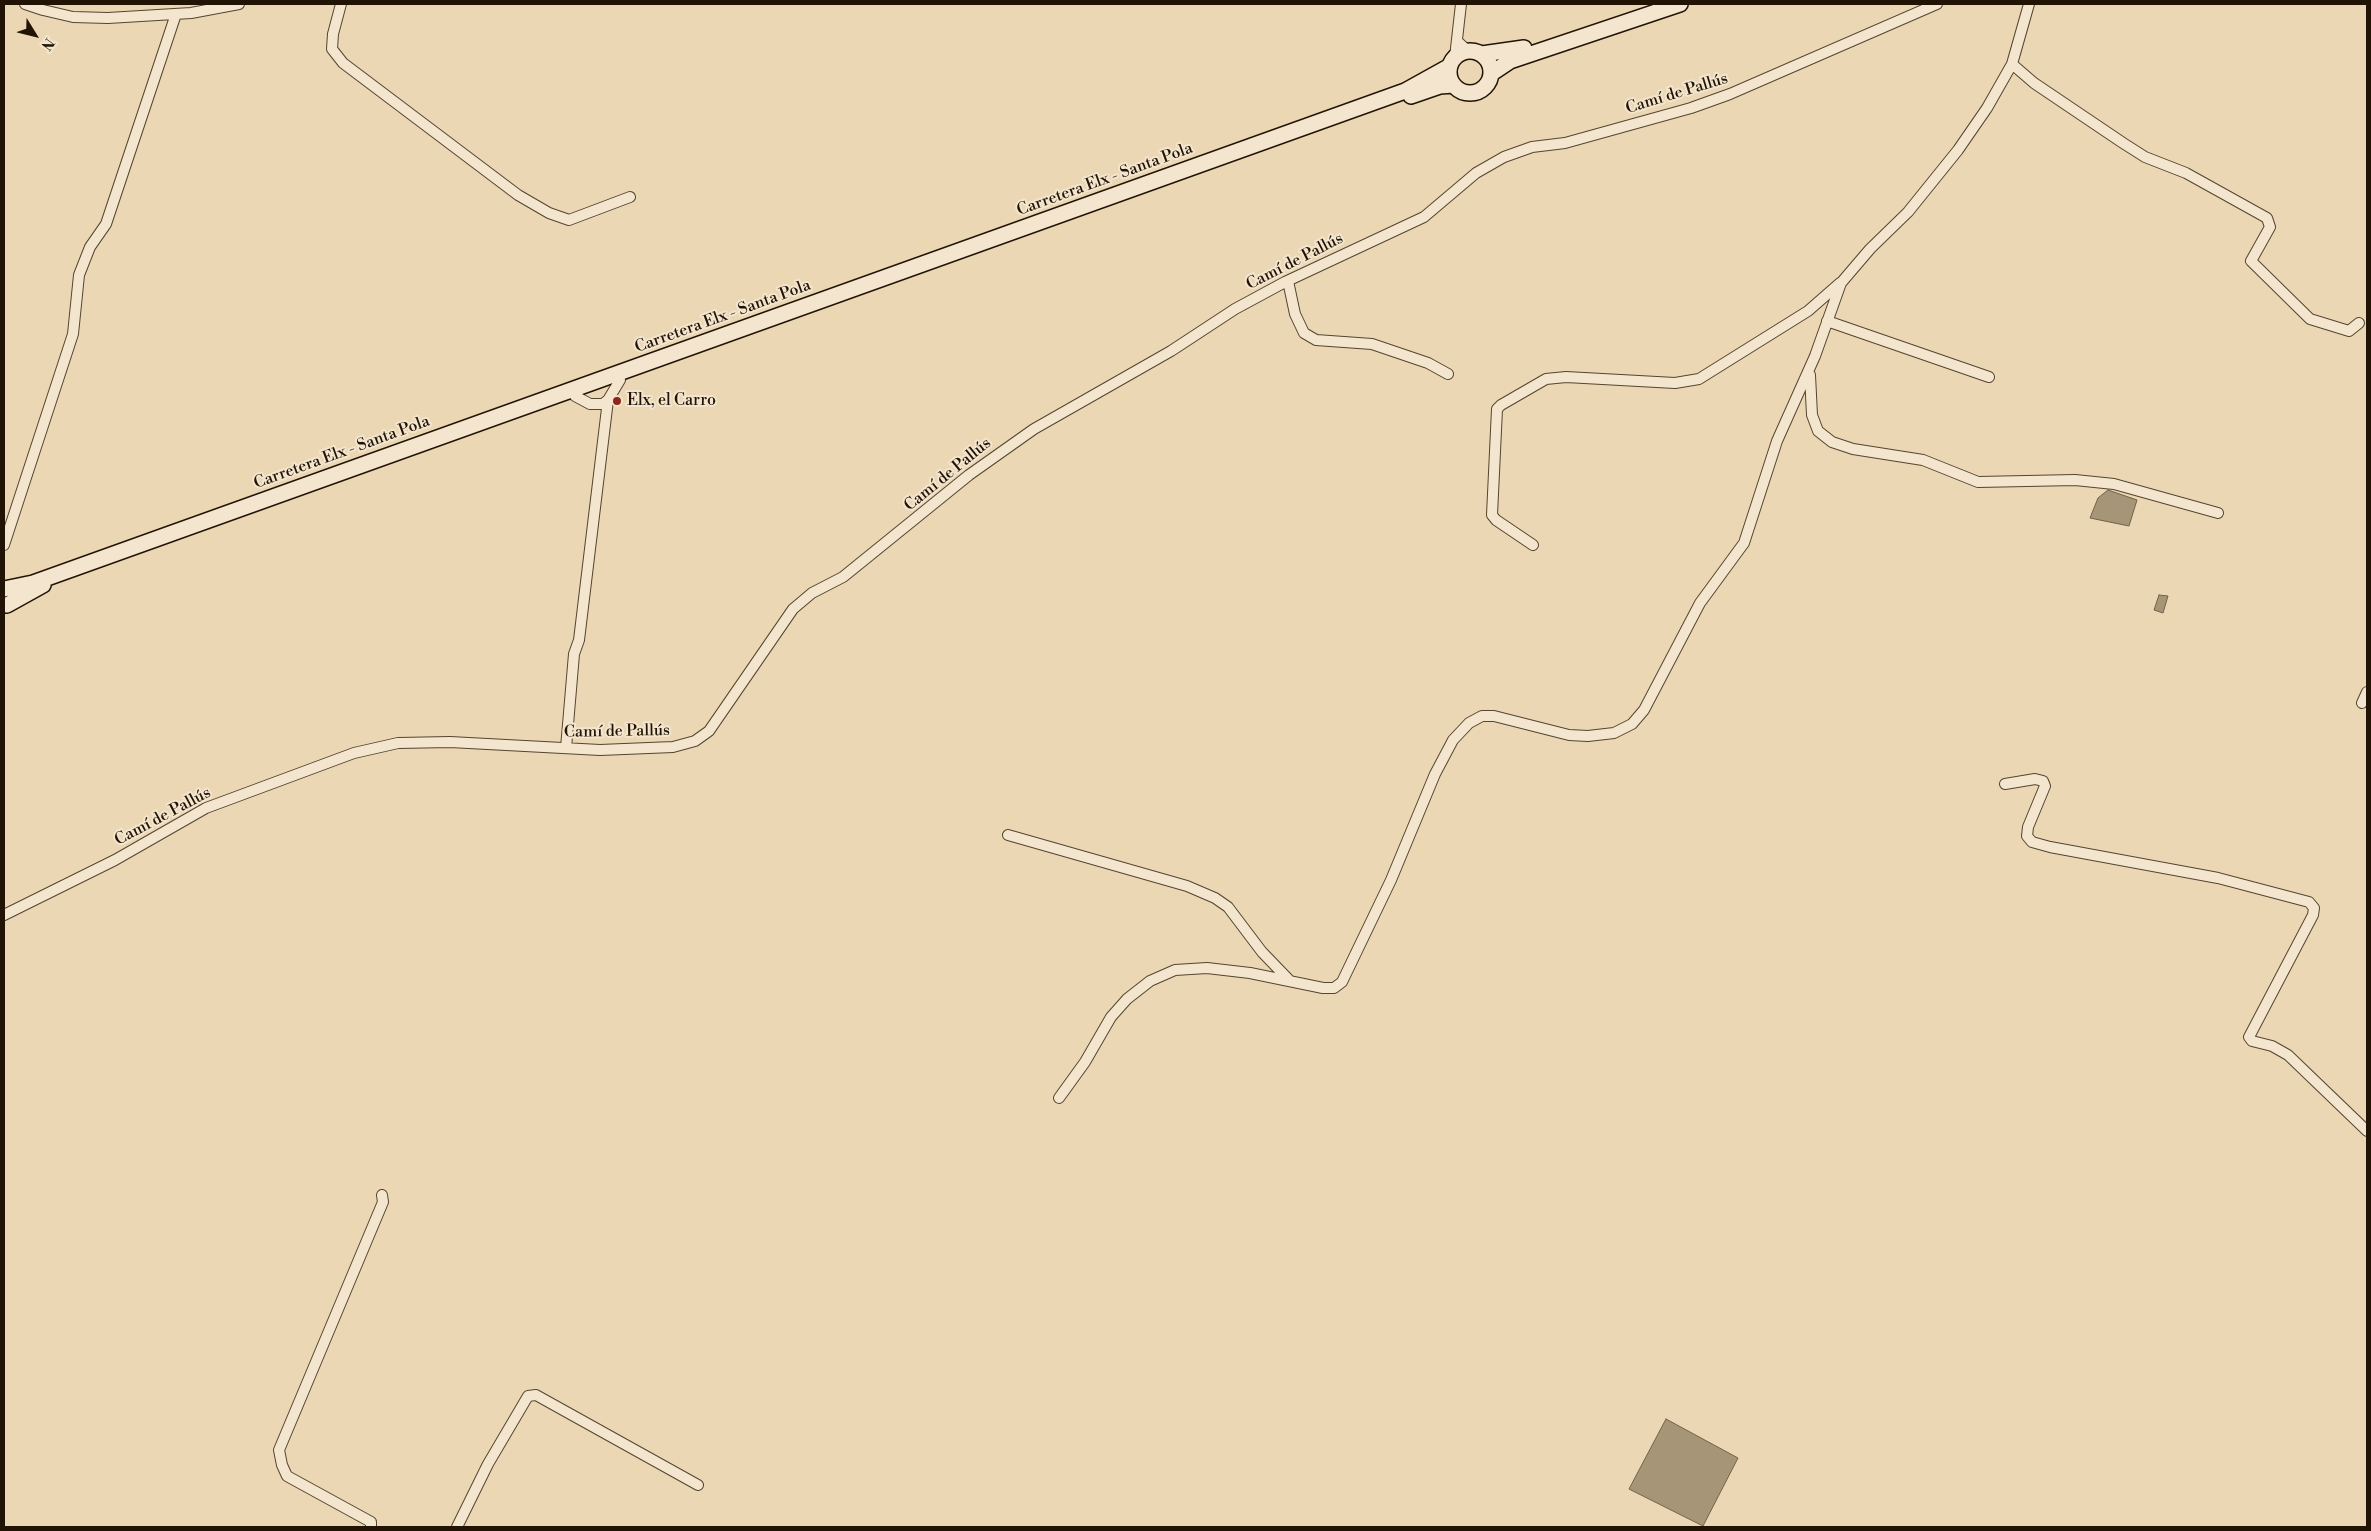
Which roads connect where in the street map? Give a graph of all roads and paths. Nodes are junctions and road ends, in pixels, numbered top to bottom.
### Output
1 (239, 4) edge
2 (342, 4) edge
3 (1461, 4) edge
4 (1650, 4) edge
5 (1680, 4) edge
6 (1937, 4) edge
7 (2029, 4) edge
8 (30, 5) edge
9 (192, 8) edge
10 (176, 14) junction
11 (1463, 54) junction
12 (2012, 64) junction
13 (1492, 73) junction
14 (1453, 85) junction
15 (630, 197) dead end
16 (1288, 281) junction
17 (1841, 283) junction
18 (1827, 321) junction
19 (2359, 323) dead end
20 (1810, 368) junction
21 (1448, 374) dead end
22 (1989, 377) dead end
23 (620, 380) junction
24 (575, 396) junction
25 (608, 400) junction
26 (2218, 513) dead end
27 (4, 545) edge
28 (1534, 545) dead end
29 (4, 589) edge
30 (5, 604) edge
31 (2367, 692) edge
32 (2362, 703) dead end
33 (566, 748) junction
34 (2005, 784) dead end
35 (1008, 835) dead end
36 (4, 915) edge
37 (1290, 981) junction
38 (1059, 1098) dead end
39 (2367, 1131) edge
40 (382, 1195) dead end
41 (698, 1486) dead end
42 (371, 1527) edge
43 (457, 1527) edge

1 - 9 street
2 - 15 street
3 - 11 street
4 - 11 main road, Carretera Elx - Santa Pola
5 - 13 main road
6 - 16 street, Camí de Pallús
7 - 12 street
8 - 10 street
9 - 10 street
10 - 27 street
11 - 13 main road
11 - 14 main road
11 - 29 main road, Carretera Elx - Santa Pola
12 - 17 street
12 - 19 street
13 - 14 main road
14 - 23 main road, Carretera Elx - Santa Pola
16 - 21 street
16 - 33 street, Camí de Pallús
17 - 18 street
17 - 28 street
18 - 20 street
18 - 22 street
20 - 26 street
20 - 37 street
23 - 24 main road, Carretera Elx - Santa Pola
23 - 25 street
24 - 25 street
24 - 30 main road, Carretera Elx - Santa Pola
25 - 33 street
31 - 32 street
33 - 36 street, Camí de Pallús
34 - 39 street
35 - 37 street
37 - 38 street
40 - 42 street
41 - 43 street

